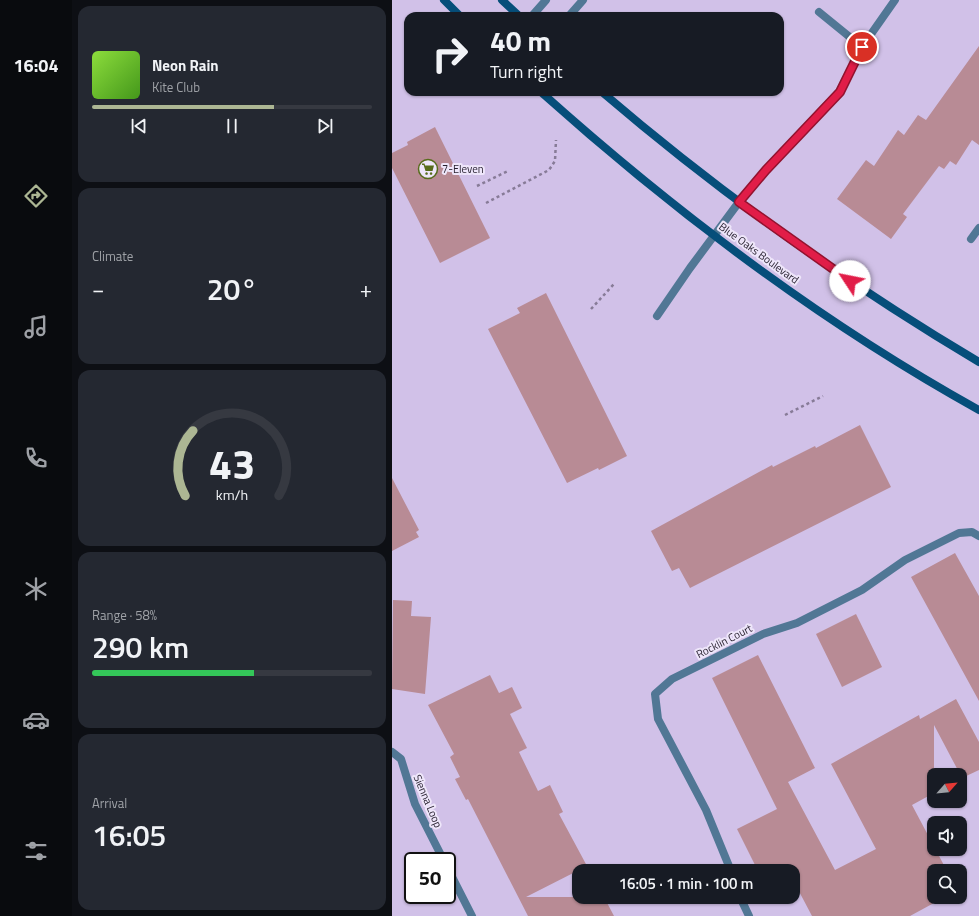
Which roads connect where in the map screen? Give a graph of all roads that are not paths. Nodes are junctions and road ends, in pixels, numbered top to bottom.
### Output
1 (444, 0) edge
2 (502, 0) edge
3 (546, 0) edge
4 (583, 0) edge
5 (894, 0) edge
6 (456, 12) edge
7 (515, 12) edge
8 (536, 12) edge
9 (572, 12) edge
10 (820, 12) dead end
11 (862, 47) junction
12 (546, 96) edge
13 (607, 96) edge
14 (739, 202) junction
15 (979, 228) edge
16 (715, 235) junction
17 (971, 239) dead end
18 (658, 316) dead end
19 (979, 362) edge
20 (979, 410) edge
21 (979, 536) edge
22 (392, 752) edge
23 (439, 852) edge
24 (728, 864) edge
25 (456, 885) edge
26 (743, 904) edge
27 (472, 916) edge
28 (749, 916) edge

1 - 6 main road
2 - 7 main road
3 - 8 street
4 - 9 street
5 - 11 street
10 - 11 street
11 - 14 street
12 - 16 main road, Blue Oaks Boulevard
13 - 14 main road
14 - 16 street
14 - 19 main road
15 - 17 street
16 - 18 street
16 - 20 main road, Blue Oaks Boulevard
21 - 24 street, Rocklin Court
22 - 23 street, Sienna Loop
25 - 27 street
26 - 28 street

